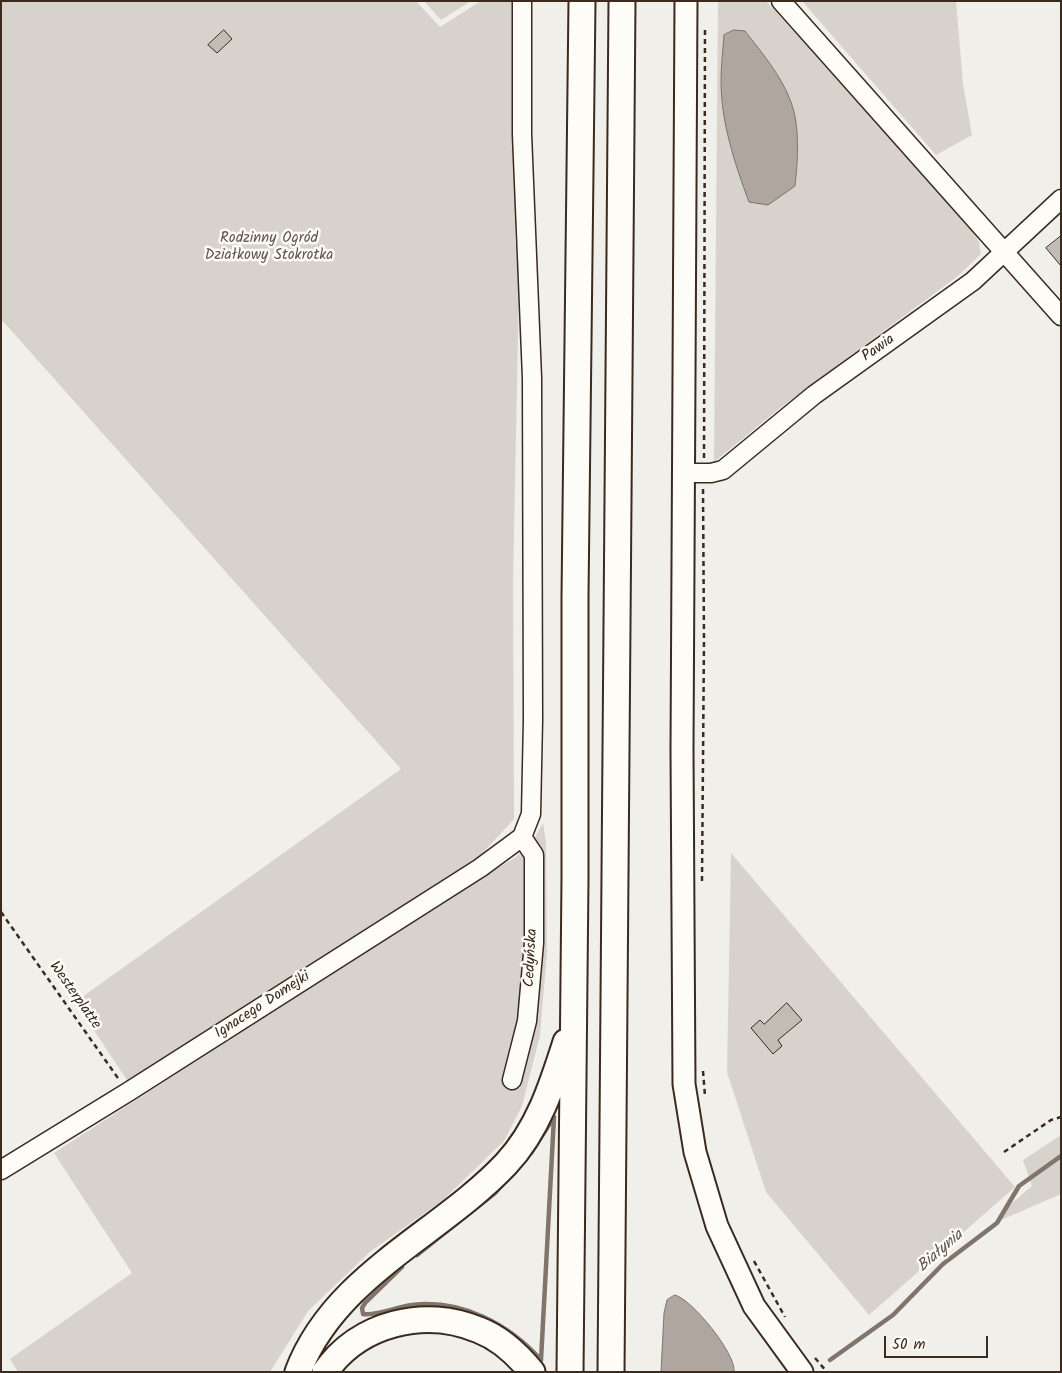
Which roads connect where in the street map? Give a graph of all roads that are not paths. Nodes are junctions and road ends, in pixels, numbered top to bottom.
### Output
1 (522, 1) edge
2 (582, 1) edge
3 (622, 1) edge
4 (686, 1) edge
5 (781, 1) edge
6 (1061, 199) edge
7 (1004, 251) junction
8 (1061, 316) edge
9 (694, 473) junction
10 (522, 837) junction
11 (573, 1021) junction
12 (512, 1080) dead end
13 (1, 1170) edge
14 (298, 1372) edge
15 (325, 1372) edge
16 (532, 1372) edge
17 (570, 1372) edge
18 (610, 1372) edge
19 (802, 1372) edge

1 - 10 street
2 - 11 highway
3 - 18 highway
4 - 9 main road
5 - 7 street
6 - 7 street, Pawia
7 - 8 street
7 - 9 street, Pawia
9 - 19 main road
10 - 12 street, Cedyńska
10 - 13 street, Ignacego Domejki
11 - 14 highway
11 - 17 highway
15 - 16 highway

